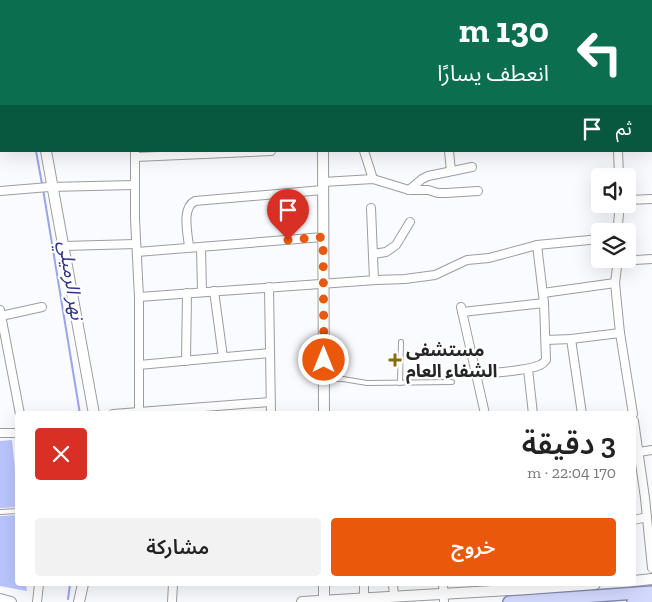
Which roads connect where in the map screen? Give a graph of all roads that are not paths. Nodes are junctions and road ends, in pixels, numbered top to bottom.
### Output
1 (46, 152) edge
2 (226, 152) edge
3 (323, 152) edge
4 (364, 152) edge
5 (449, 152) edge
6 (618, 152) edge
7 (135, 154) edge
8 (472, 167) dead end
9 (619, 168) edge
10 (451, 171) junction
11 (373, 179) junction
12 (135, 185) junction
13 (323, 186) junction
14 (51, 187) junction
15 (409, 190) junction
16 (0, 191) edge
17 (478, 191) dead end
18 (652, 199) edge
19 (636, 200) edge
20 (371, 208) dead end
21 (410, 222) dead end
22 (323, 237) junction
23 (591, 240) edge
24 (537, 245) junction
25 (64, 246) junction
26 (201, 246) junction
27 (137, 248) junction
28 (189, 248) junction
29 (373, 254) junction
30 (636, 259) edge
31 (652, 259) edge
32 (617, 268) edge
33 (374, 280) junction
34 (615, 283) junction
35 (323, 284) junction
36 (269, 287) junction
37 (214, 291) junction
38 (202, 292) junction
39 (187, 293) junction
40 (543, 293) junction
41 (138, 297) junction
42 (544, 303) junction
43 (42, 307) dead end
44 (1, 313) edge
45 (620, 333) junction
46 (571, 339) junction
47 (3, 340) edge
48 (546, 340) junction
49 (401, 342) dead end
50 (270, 353) junction
51 (224, 357) junction
52 (186, 360) junction
53 (139, 364) junction
54 (528, 368) junction
55 (476, 374) junction
56 (324, 379) junction
57 (452, 382) dead end
58 (400, 383) junction
59 (270, 402) junction
60 (19, 411) edge
61 (93, 411) edge
62 (139, 411) edge
63 (152, 411) edge
64 (270, 411) edge
65 (324, 411) edge
66 (483, 411) edge
67 (533, 411) edge
68 (582, 411) edge
69 (633, 411) edge
70 (0, 433) edge
71 (15, 433) edge
72 (636, 433) edge
73 (652, 450) edge
74 (639, 452) junction
75 (637, 471) edge
76 (648, 498) edge
77 (15, 511) edge
78 (0, 512) edge
79 (647, 518) junction
80 (636, 520) edge
81 (651, 544) edge
82 (652, 568) edge
83 (652, 579) edge
84 (636, 581) edge
85 (39, 586) edge
86 (83, 586) edge
87 (173, 586) edge
88 (324, 586) edge
89 (364, 586) edge
90 (393, 586) edge
91 (576, 586) edge
92 (529, 591) edge
93 (652, 592) edge
94 (443, 593) edge
95 (394, 597) junction
96 (364, 598) junction
97 (0, 599) edge
98 (652, 600) edge
99 (324, 601) edge
100 (11, 602) edge
101 (37, 602) edge
102 (79, 602) edge
103 (172, 602) edge
104 (302, 602) edge
105 (509, 602) edge
106 (633, 602) edge

1 - 14 street
2 - 7 street
3 - 13 street
4 - 11 street
5 - 10 street
6 - 9 street
7 - 12 street
8 - 10 street
10 - 15 street
11 - 13 street
11 - 15 street
12 - 14 street
12 - 27 street
13 - 22 street
13 - 28 street
14 - 16 street
14 - 25 street
15 - 17 street
18 - 19 street
20 - 29 street
21 - 29 street
22 - 26 street
22 - 35 street
23 - 24 street
24 - 33 street
24 - 40 street
25 - 27 street
25 - 61 street
26 - 28 street
26 - 38 street
27 - 28 street
27 - 41 street
29 - 33 street
30 - 31 street
32 - 34 street
33 - 35 street
34 - 40 street
34 - 45 street
35 - 36 street
35 - 56 street
36 - 37 street
36 - 50 street
37 - 38 street
37 - 51 street
38 - 39 street
39 - 41 street
39 - 52 street
40 - 42 street
41 - 53 street
42 - 48 street
42 - 55 street
43 - 44 street
44 - 47 street
45 - 46 street
45 - 69 street
46 - 48 street
46 - 68 street
47 - 60 street
48 - 54 street
49 - 58 lane
50 - 51 street
50 - 59 street
51 - 52 street
52 - 53 street
53 - 62 street
54 - 55 street
54 - 67 street
55 - 66 street
56 - 58 lane
56 - 65 street
57 - 58 lane
59 - 63 street
59 - 64 street
70 - 71 street
72 - 74 street
73 - 74 street
74 - 75 street
75 - 76 street
76 - 79 street
77 - 78 lane
79 - 80 street
79 - 81 street
81 - 82 street
83 - 84 street
85 - 101 street
86 - 102 street
87 - 103 street
88 - 99 street
89 - 96 street
90 - 95 street
91 - 92 street
92 - 93 main road
92 - 94 street
92 - 105 main road
94 - 95 street
95 - 96 street
96 - 99 street
97 - 100 street
98 - 106 main road
99 - 104 street

